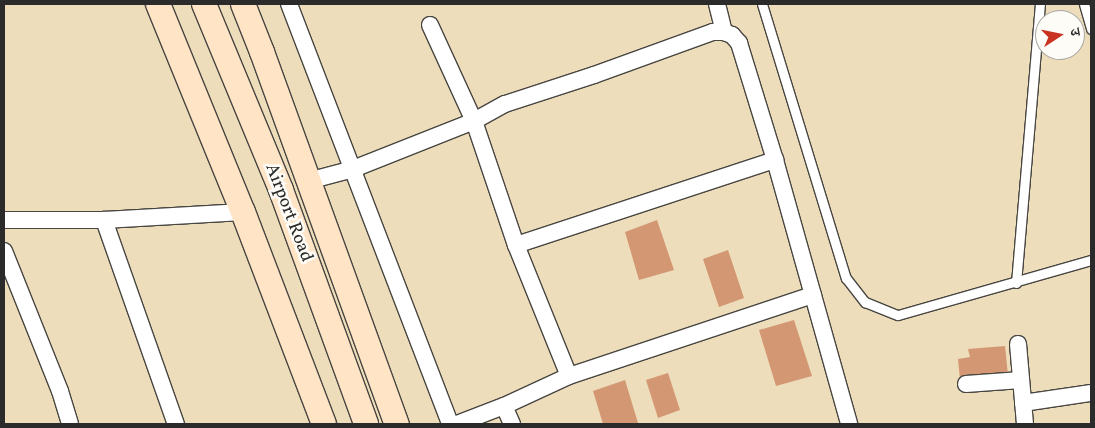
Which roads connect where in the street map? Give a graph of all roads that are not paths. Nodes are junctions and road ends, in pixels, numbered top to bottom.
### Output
1 (158, 4) edge
2 (204, 4) edge
3 (243, 4) edge
4 (289, 4) edge
5 (717, 4) edge
6 (762, 4) edge
7 (1040, 4) edge
8 (1084, 4) edge
9 (430, 25) dead end
10 (1091, 29) edge
11 (724, 32) junction
12 (474, 121) junction
13 (775, 160) junction
14 (353, 169) junction
15 (308, 181) junction
16 (243, 212) junction
17 (4, 220) edge
18 (104, 220) junction
19 (516, 245) junction
20 (4, 251) edge
21 (1091, 260) edge
22 (1016, 283) junction
23 (813, 295) junction
24 (1018, 344) dead end
25 (569, 376) junction
26 (1021, 380) junction
27 (966, 384) dead end
28 (1091, 392) edge
29 (1023, 403) junction
30 (504, 406) junction
31 (70, 424) edge
32 (176, 424) edge
33 (324, 424) edge
34 (366, 424) edge
35 (397, 424) edge
36 (450, 424) edge
37 (457, 424) edge
38 (512, 424) edge
39 (849, 424) edge
40 (1025, 424) edge

1 - 16 street
2 - 34 street, Airport Road
3 - 15 street, Airport Road
4 - 14 street
5 - 11 street
6 - 22 lane
7 - 22 lane
8 - 10 lane
9 - 12 street
11 - 12 street
11 - 13 street
12 - 14 street
12 - 19 street
13 - 19 street
13 - 23 street
14 - 15 street
14 - 36 street
15 - 35 street, Airport Road
16 - 18 street
16 - 33 street
17 - 18 street
18 - 32 street
19 - 25 street
20 - 31 street
21 - 22 lane
23 - 25 street
23 - 39 street
24 - 26 street
25 - 30 street
26 - 27 street
26 - 29 street
28 - 29 street
29 - 40 street
30 - 37 street
30 - 38 street

